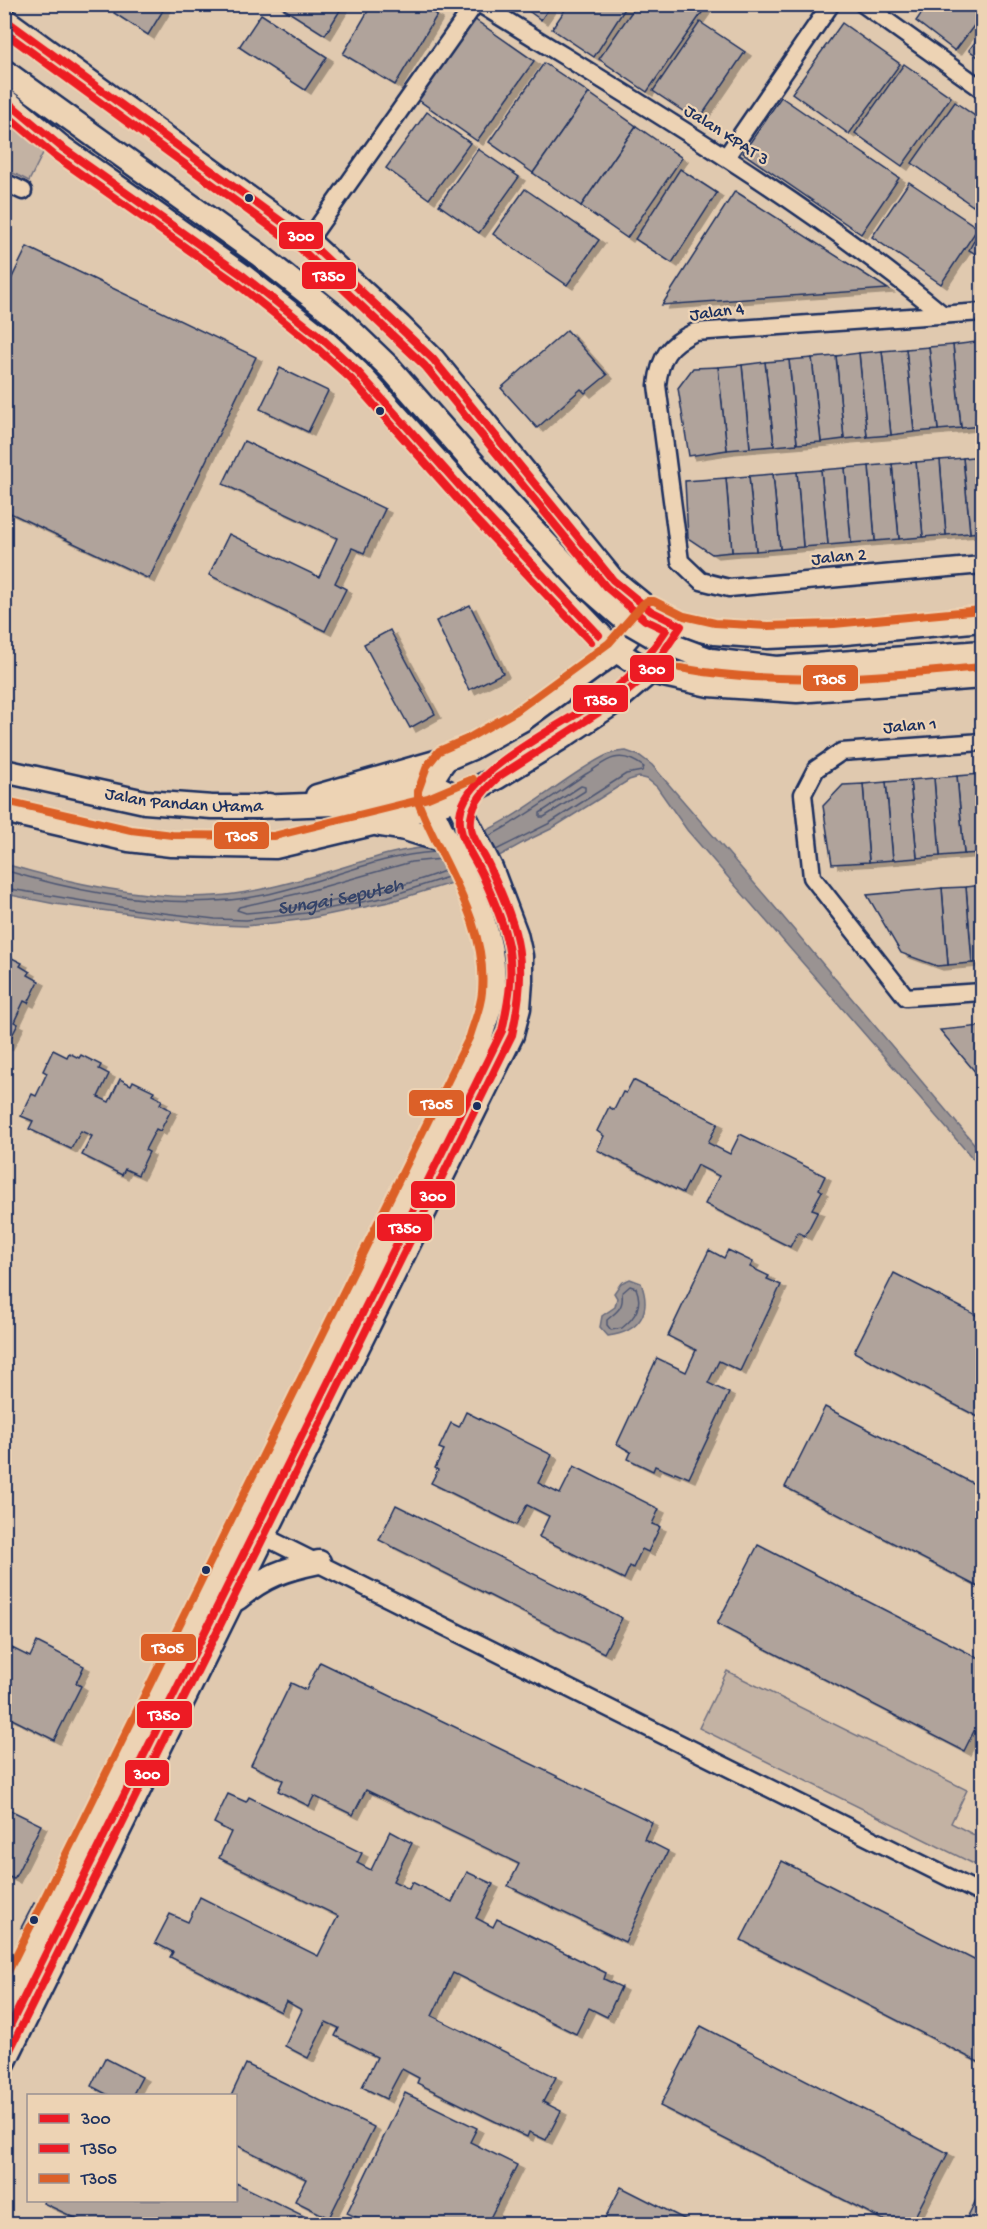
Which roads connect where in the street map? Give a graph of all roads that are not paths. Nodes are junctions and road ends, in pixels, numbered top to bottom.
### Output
1 (476, 4) edge
2 (480, 4) edge
3 (831, 4) edge
4 (862, 4) edge
5 (4, 19) edge
6 (4, 71) edge
7 (982, 89) edge
8 (4, 99) edge
9 (726, 157) junction
10 (4, 182) edge
11 (22, 191) dead end
12 (308, 241) junction
13 (982, 312) edge
14 (942, 314) junction
15 (598, 561) junction
16 (982, 565) edge
17 (700, 581) joint
18 (560, 595) junction
19 (651, 611) junction
20 (982, 620) edge
21 (681, 626) junction
22 (768, 637) junction
23 (616, 651) junction
24 (982, 652) edge
25 (650, 672) junction
26 (982, 677) edge
27 (768, 690) junction
28 (982, 742) edge
29 (446, 759) junction
30 (4, 771) edge
31 (498, 777) junction
32 (431, 784) junction
33 (456, 799) junction
34 (255, 807) junction
35 (431, 808) junction
36 (4, 811) edge
37 (372, 824) junction
38 (472, 830) junction
39 (446, 842) junction
40 (982, 992) edge
41 (241, 1525) junction
42 (264, 1537) junction
43 (319, 1562) junction
44 (231, 1604) junction
45 (982, 1894) edge
46 (4, 2005) edge
47 (4, 2063) edge

1 - 12 street
2 - 9 street, Jalan KPAT 3
3 - 9 street
4 - 7 street
5 - 12 main road
6 - 24 main road, bridge
8 - 18 main road
9 - 14 street, Jalan KPAT 3
10 - 11 street
12 - 15 main road
13 - 14 street, Jalan 4
14 - 17 street, Jalan 4
15 - 18 main road
15 - 19 main road
16 - 17 street, Jalan 2
18 - 23 main road
19 - 21 main road
19 - 23 main road, Jalan Pandan Utama
20 - 22 main road
21 - 22 main road
21 - 25 main road
22 - 27 main road
23 - 25 main road
23 - 29 main road, Jalan Pandan Utama
25 - 27 main road
25 - 31 main road
26 - 27 main road
28 - 40 street, Jalan 1
29 - 32 main road
29 - 34 main road, Jalan Pandan Utama
30 - 34 main road, Jalan Pandan Utama
31 - 33 main road
31 - 38 main road
32 - 33 main road
32 - 34 main road
32 - 35 main road
33 - 35 main road
33 - 38 main road
35 - 37 main road
35 - 39 main road
36 - 37 main road
37 - 39 main road
38 - 42 main road
39 - 41 main road
41 - 42 street
41 - 46 main road
42 - 43 street
42 - 44 main road
43 - 44 main road
43 - 45 street
44 - 47 main road

